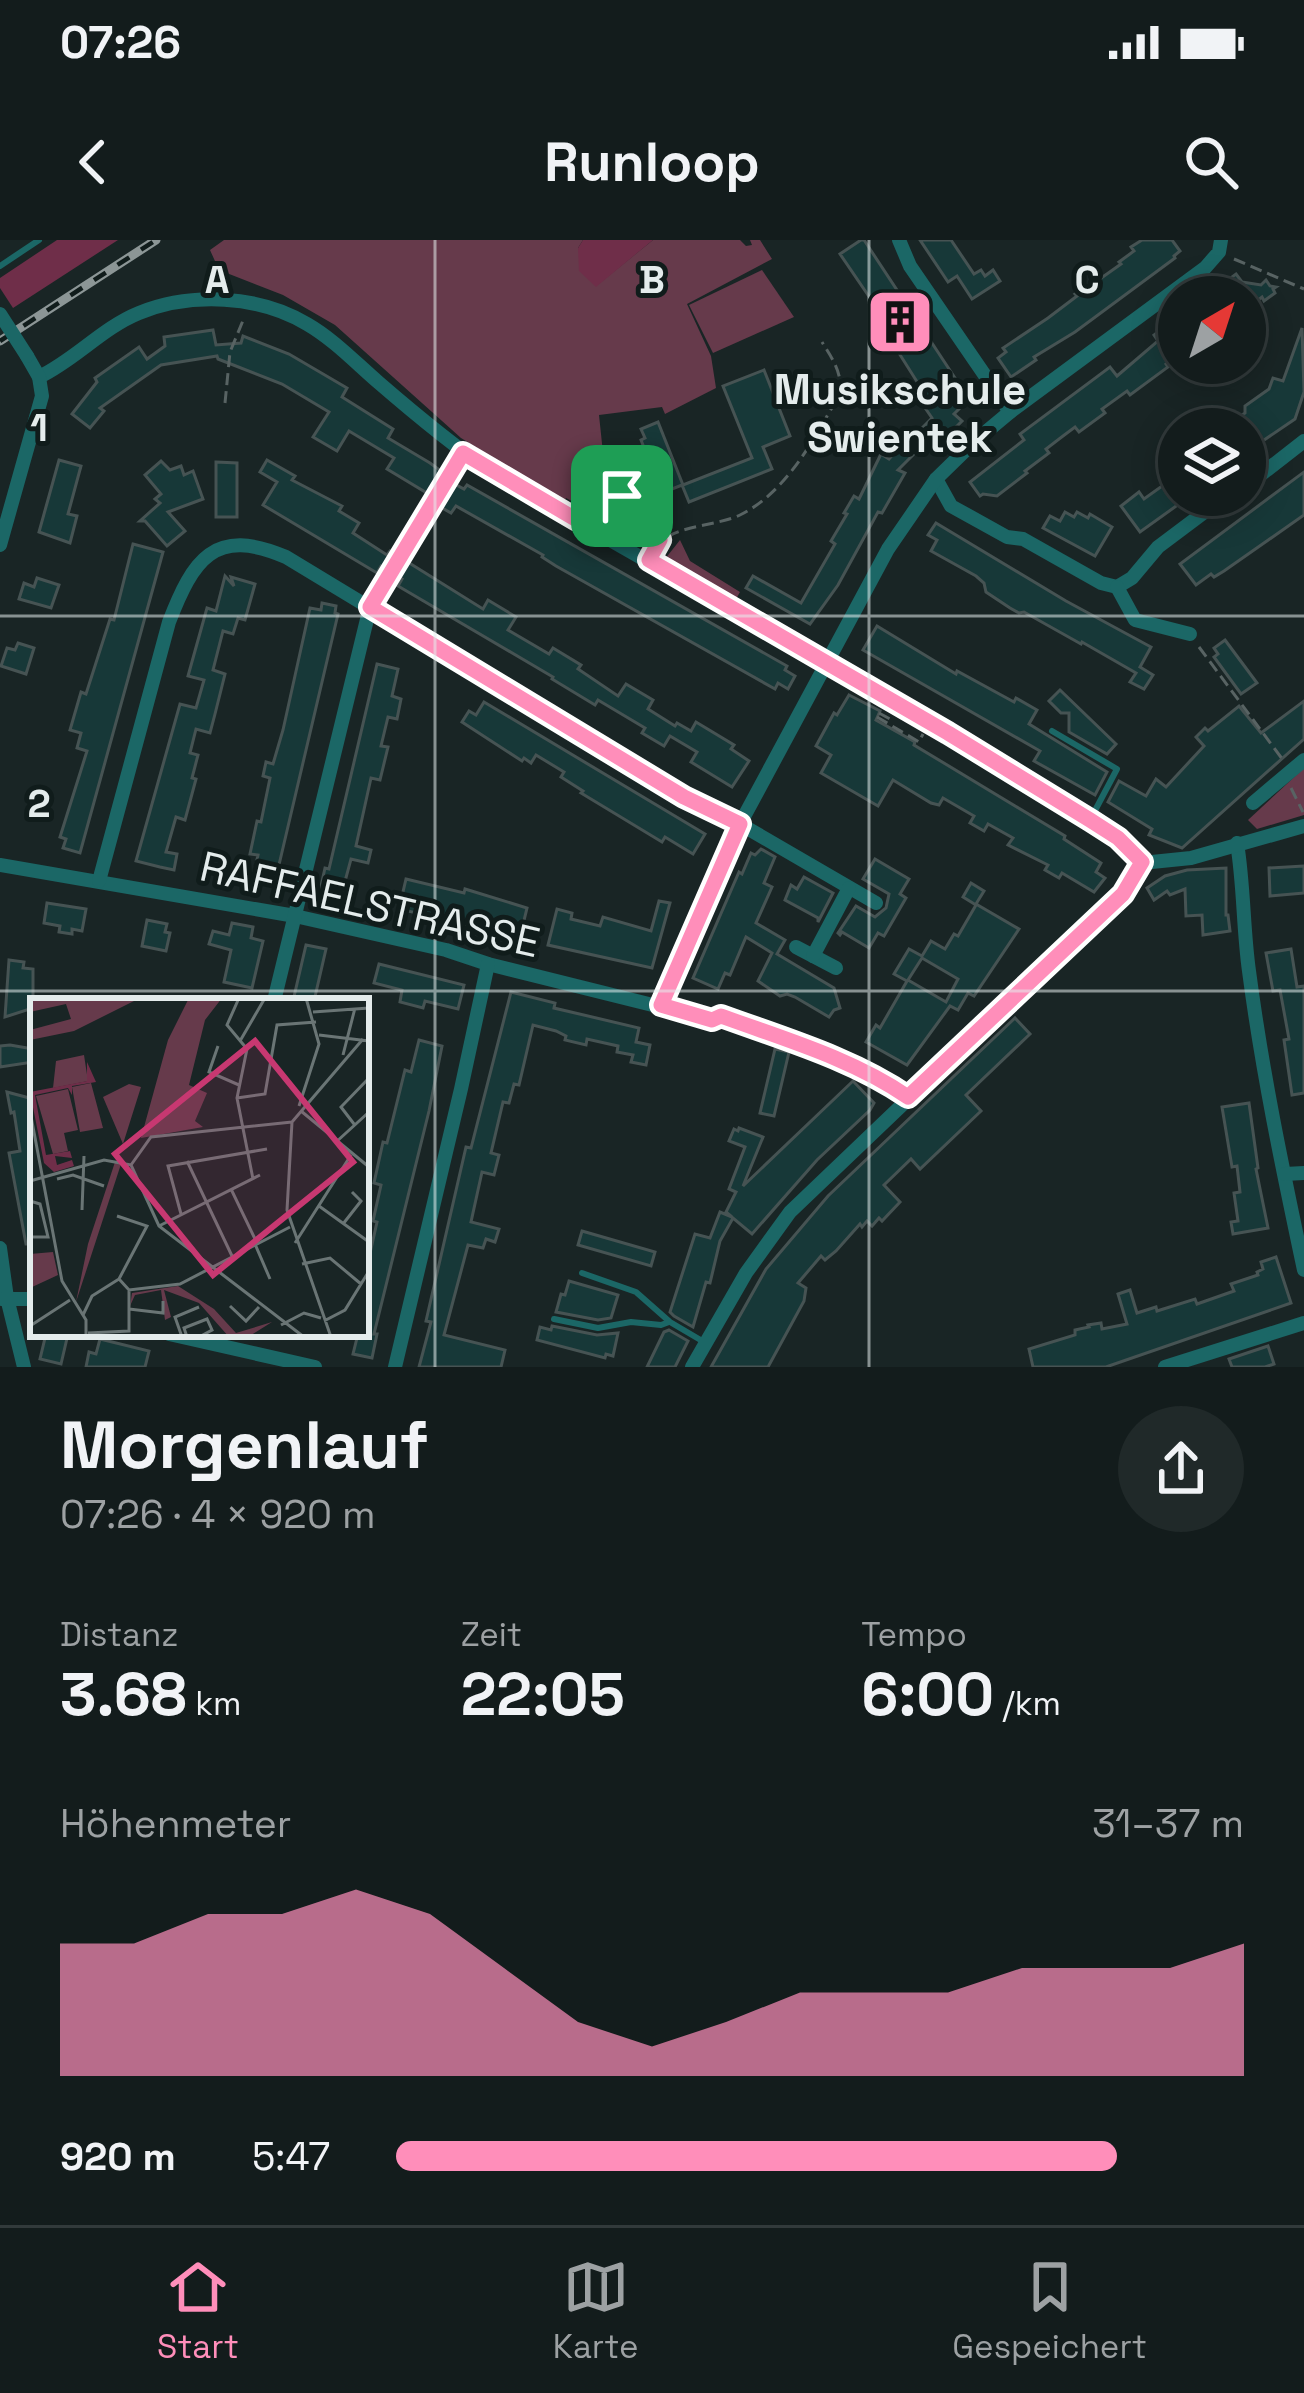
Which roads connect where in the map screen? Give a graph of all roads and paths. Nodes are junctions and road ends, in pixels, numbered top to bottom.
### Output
1 (40, 240) edge
2 (899, 240) edge
3 (1220, 246) edge
4 (0, 266) edge
5 (1304, 289) edge
6 (250, 303) junction
7 (0, 314) edge
8 (822, 342) dead end
9 (39, 377) junction
10 (225, 403) dead end
11 (1010, 412) junction
12 (1304, 441) edge
13 (463, 453) junction
14 (1266, 471) edge
15 (656, 477) dead end
16 (936, 479) junction
17 (622, 496) junction
18 (1199, 516) edge
19 (577, 520) junction
20 (660, 540) junction
21 (0, 545) edge
22 (649, 560) junction
23 (1117, 587) junction
24 (370, 607) junction
25 (1190, 634) joint
26 (825, 663) junction
27 (877, 717) dead end
28 (930, 722) junction
29 (1052, 731) dead end
30 (1294, 769) edge
31 (1253, 803) dead end
32 (1304, 813) edge
33 (1090, 820) junction
34 (740, 824) junction
35 (1304, 826) edge
36 (1237, 843) junction
37 (1142, 862) junction
38 (0, 865) edge
39 (98, 881) junction
40 (849, 888) junction
41 (876, 903) dead end
42 (295, 916) junction
43 (796, 947) dead end
44 (813, 956) junction
45 (488, 964) junction
46 (836, 968) dead end
47 (275, 998) edge
48 (661, 1005) junction
49 (721, 1016) joint
50 (908, 1097) junction
51 (1304, 1173) edge
52 (1285, 1174) junction
53 (0, 1248) edge
54 (1304, 1270) edge
55 (582, 1273) dead end
56 (4, 1299) edge
57 (554, 1319) dead end
58 (670, 1322) junction
59 (1304, 1323) edge
60 (194, 1337) edge
61 (704, 1342) junction
62 (24, 1367) edge
63 (315, 1367) edge
64 (395, 1367) edge
65 (692, 1367) edge
66 (1166, 1367) edge

1 - 4 lane
2 - 11 street
3 - 5 path
3 - 11 street
6 - 9 street
6 - 10 path
6 - 13 street
7 - 9 street, bridge
8 - 20 path
9 - 21 street
11 - 16 street
12 - 14 street
13 - 19 street
13 - 24 path
15 - 17 lane
16 - 23 street
16 - 26 street
17 - 19 lane
17 - 20 path
18 - 23 street
19 - 22 street
20 - 22 path
22 - 26 street
23 - 25 street
24 - 34 street
24 - 39 street
24 - 42 street
25 - 30 path
26 - 28 street
26 - 34 street
27 - 28 path
28 - 33 street
29 - 33 lane
30 - 31 street
30 - 32 path
33 - 37 street
34 - 40 street
34 - 48 street
35 - 36 street
36 - 37 street
36 - 52 street
37 - 50 street
38 - 39 street, RAFFAELSTRASSE
39 - 42 street, RAFFAELSTRASSE
40 - 41 street
40 - 44 street
42 - 45 street, RAFFAELSTRASSE
42 - 47 street
43 - 44 street
44 - 46 street
45 - 48 street, RAFFAELSTRASSE
45 - 64 street
48 - 49 street, RAFFAELSTRASSE
49 - 50 path
50 - 61 street
51 - 52 street
52 - 54 street
53 - 56 street
55 - 58 lane
56 - 62 street
57 - 58 lane
58 - 61 lane
59 - 66 street
60 - 63 street
61 - 65 street

